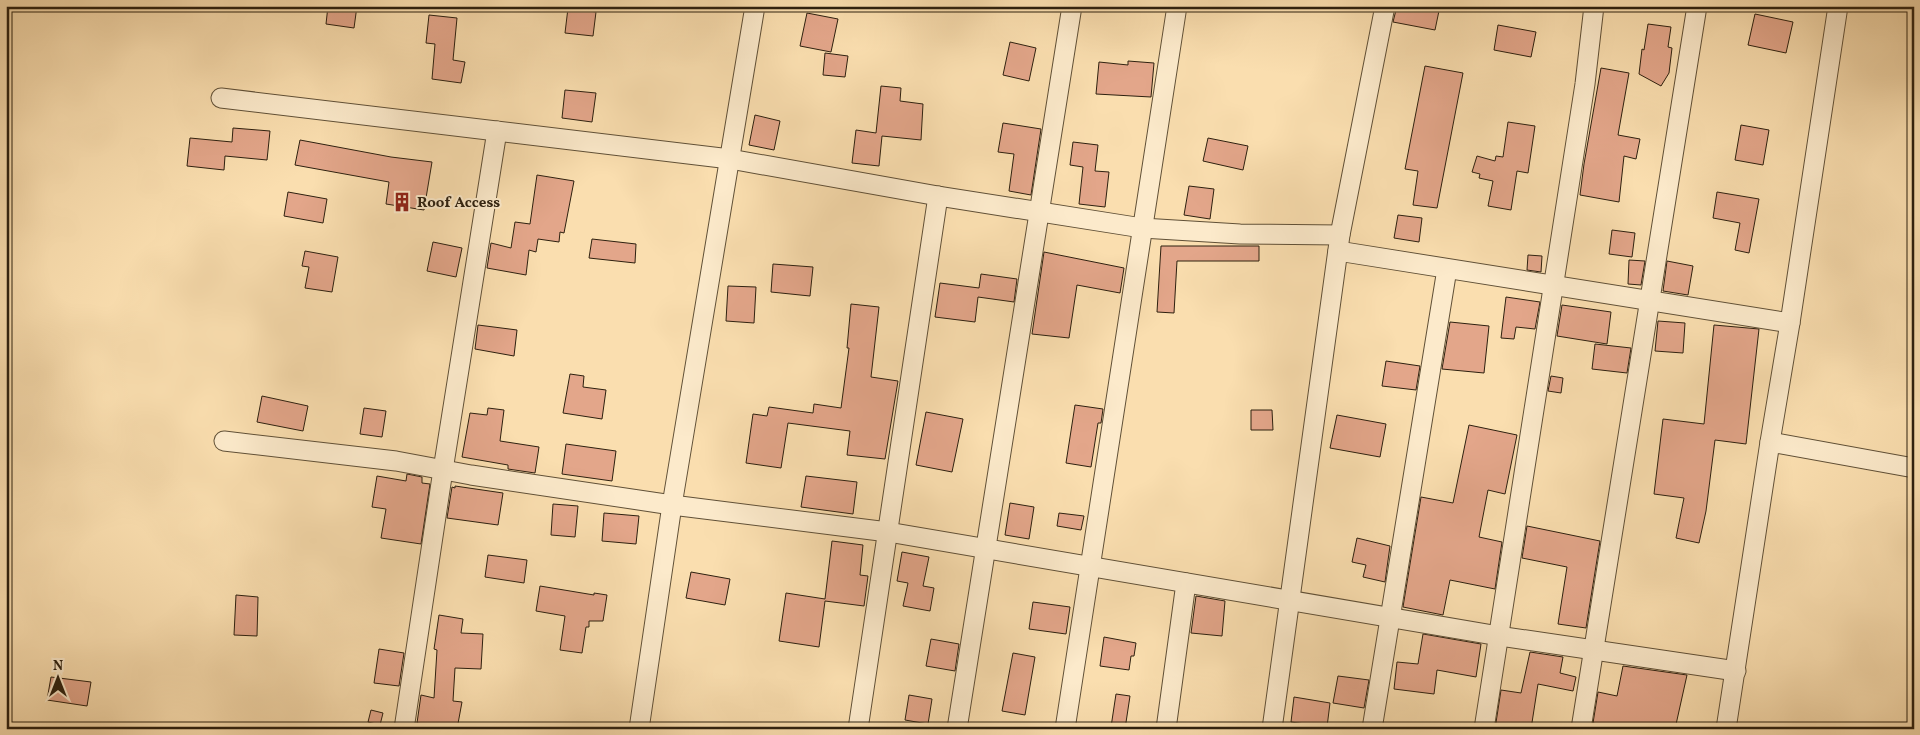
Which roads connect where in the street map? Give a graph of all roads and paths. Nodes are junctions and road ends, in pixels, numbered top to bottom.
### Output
1 (755, 6) edge
2 (1072, 6) edge
3 (1177, 6) edge
4 (1385, 6) edge
5 (1594, 6) edge
6 (1697, 6) edge
7 (1838, 6) edge
8 (221, 98) dead end
9 (497, 131) junction
10 (730, 159) junction
11 (938, 196) junction
12 (1038, 212) junction
13 (1142, 228) junction
14 (1339, 243) junction
15 (1446, 268) junction
16 (1553, 286) junction
17 (1649, 302) junction
18 (1790, 323) junction
19 (224, 441) dead end
20 (1770, 442) junction
21 (1914, 468) edge
22 (443, 470) junction
23 (672, 505) junction
24 (888, 532) junction
25 (985, 549) junction
26 (1090, 566) junction
27 (1186, 583) junction
28 (1290, 600) junction
29 (1389, 617) junction
30 (1499, 636) junction
31 (1594, 651) junction
32 (1736, 671) junction
33 (404, 729) edge
34 (639, 729) edge
35 (858, 729) edge
36 (957, 729) edge
37 (1065, 729) edge
38 (1166, 729) edge
39 (1272, 729) edge
40 (1372, 729) edge
41 (1484, 729) edge
42 (1581, 729) edge
43 (1726, 729) edge

1 - 10 street
2 - 12 street
3 - 13 street
4 - 14 street
5 - 16 street
6 - 17 street
7 - 18 street
8 - 9 street
9 - 10 street
9 - 22 street
10 - 11 street
10 - 23 street
11 - 12 street
11 - 24 street
12 - 13 street
12 - 25 street
13 - 14 street
13 - 26 street
14 - 15 street
14 - 28 street
15 - 16 street
15 - 29 street
16 - 17 street
16 - 30 street
17 - 18 street
17 - 31 street
18 - 20 street
19 - 22 street
20 - 21 street
20 - 32 street
22 - 23 street
22 - 33 street
23 - 24 street
23 - 34 street
24 - 25 street
24 - 35 street
25 - 26 street
25 - 36 street
26 - 27 street
26 - 37 street
27 - 28 street
27 - 38 street
28 - 29 street
28 - 39 street
29 - 30 street
29 - 40 street
30 - 31 street
30 - 41 street
31 - 32 street
31 - 42 street
32 - 43 street

